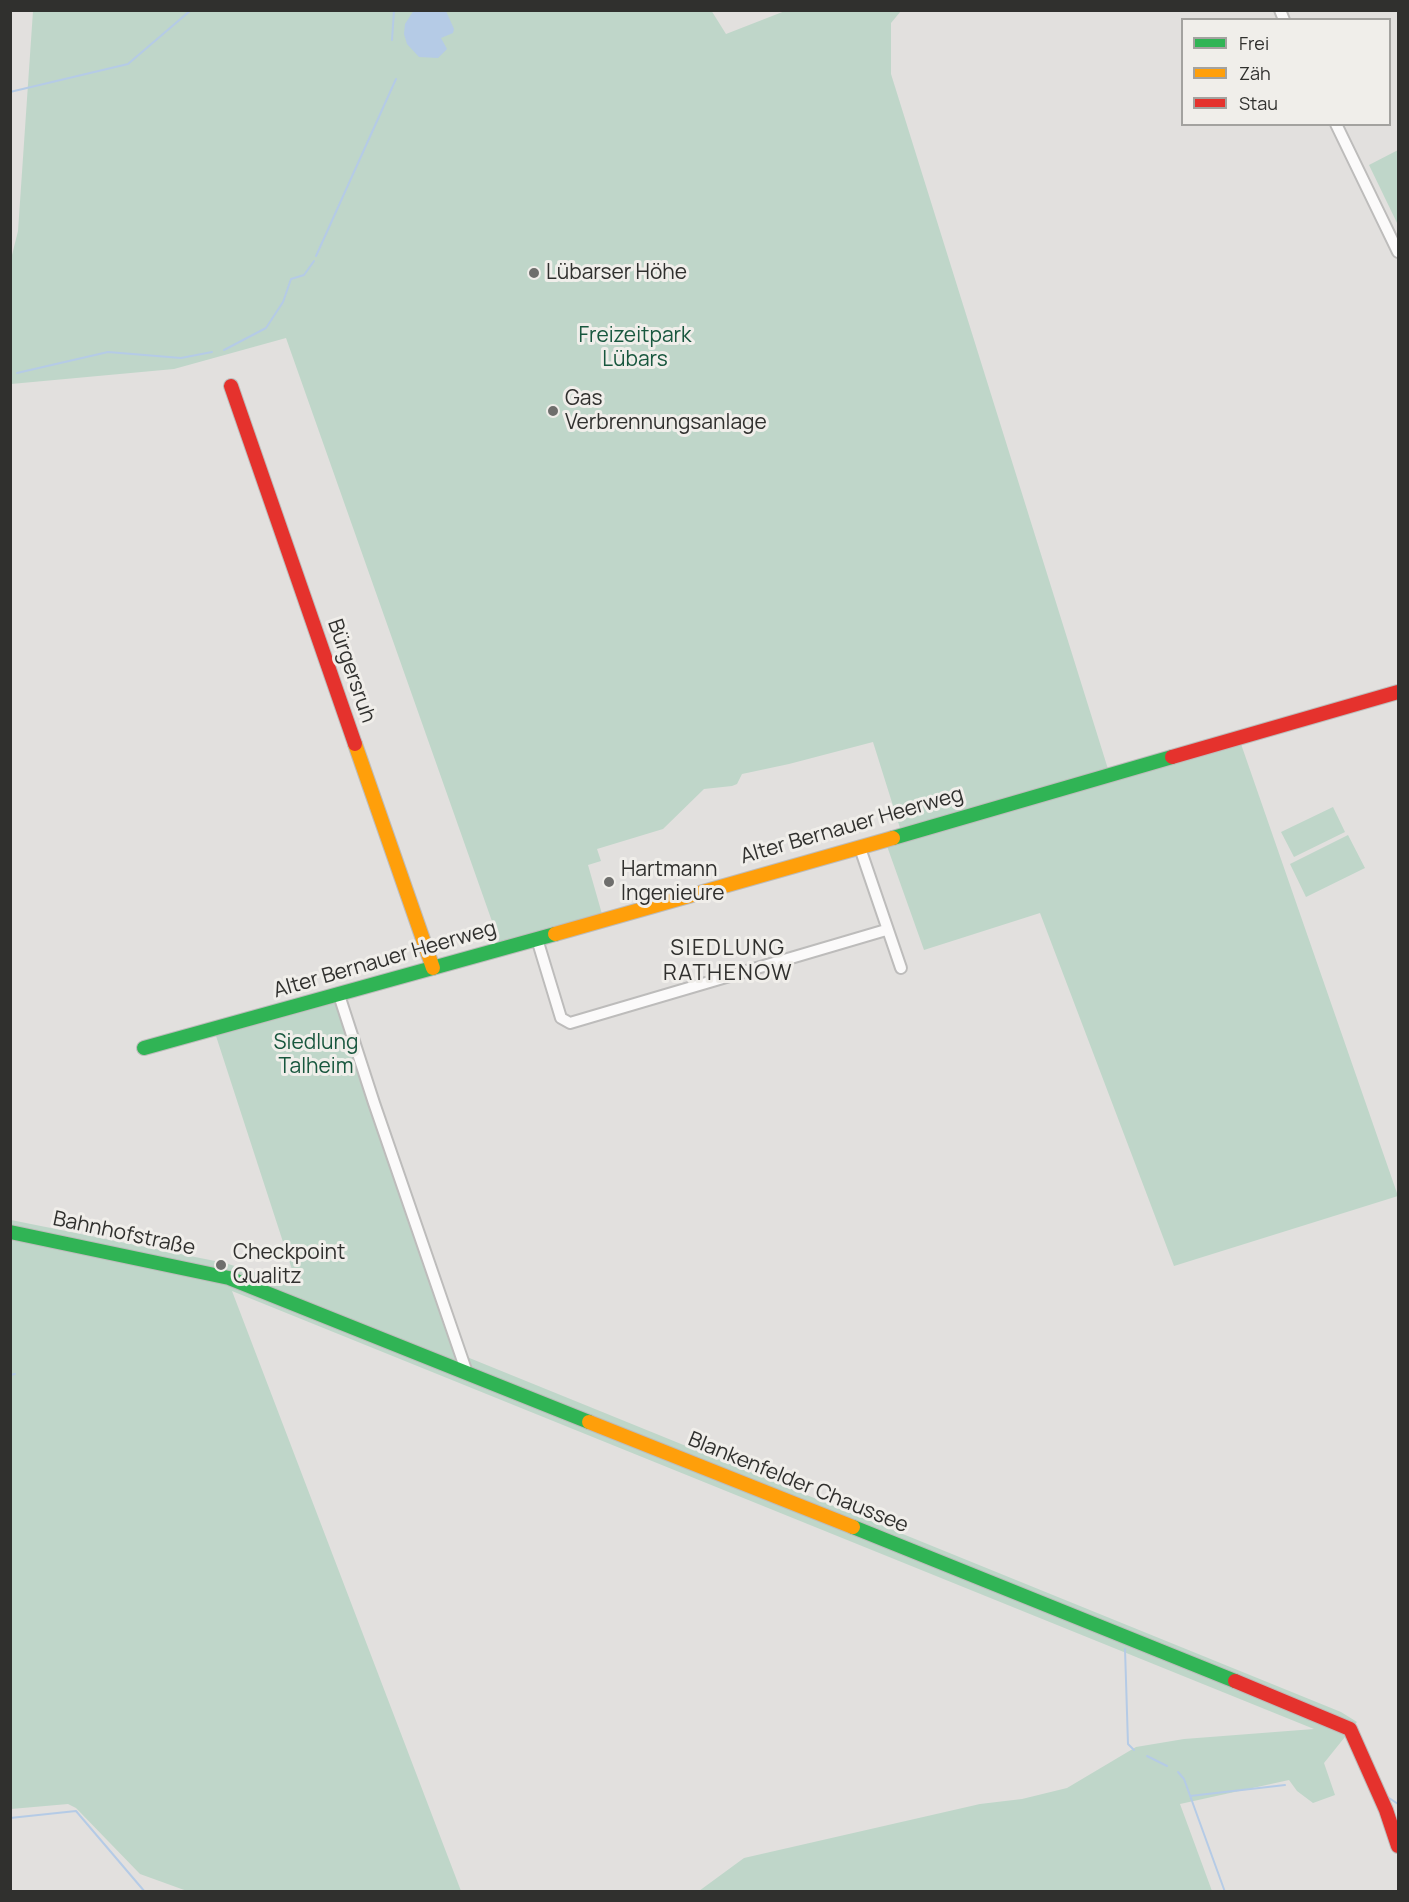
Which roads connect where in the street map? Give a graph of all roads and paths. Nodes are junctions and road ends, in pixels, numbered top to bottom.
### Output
1 (1337, 126) edge
2 (1398, 252) edge
3 (231, 386) dead end
4 (1398, 692) edge
5 (860, 848) junction
6 (886, 930) junction
7 (537, 939) junction
8 (433, 968) junction
9 (901, 968) dead end
10 (339, 995) junction
11 (144, 1048) dead end
12 (10, 1232) edge
13 (229, 1278) joint
14 (466, 1370) junction
15 (1398, 1846) edge

1 - 2 street
3 - 8 street, Bürgersruh
4 - 5 street, Alter Bernauer Heerweg
5 - 6 street
5 - 7 street, Alter Bernauer Heerweg
6 - 7 street
6 - 9 street
7 - 8 street, Alter Bernauer Heerweg
8 - 10 street, Alter Bernauer Heerweg
10 - 11 street, Alter Bernauer Heerweg
10 - 14 street
12 - 13 street, Bahnhofstraße
13 - 14 street, Blankenfelder Chaussee
14 - 15 street, Blankenfelder Chaussee

